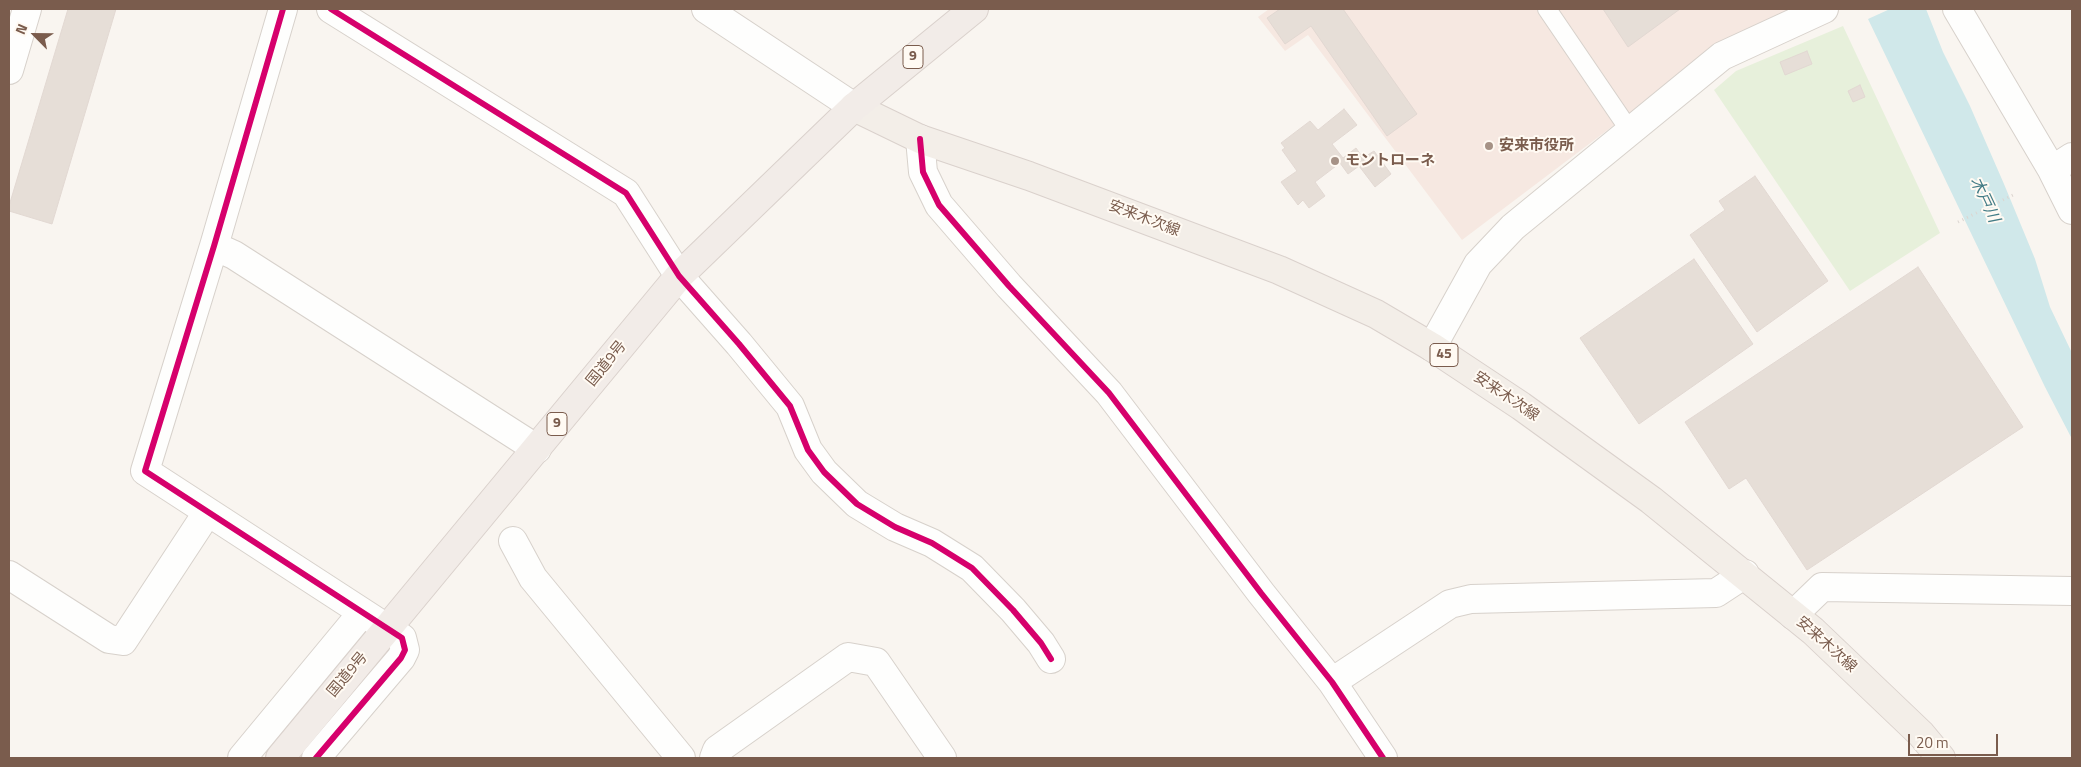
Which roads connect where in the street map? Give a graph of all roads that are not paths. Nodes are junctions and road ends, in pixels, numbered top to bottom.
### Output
1 (27, 9) edge
2 (283, 9) edge
3 (331, 9) edge
4 (706, 9) edge
5 (974, 9) edge
6 (1547, 9) edge
7 (1824, 9) edge
8 (1957, 9) edge
9 (9, 70) edge
10 (854, 106) junction
11 (1630, 131) junction
12 (920, 139) junction
13 (2062, 164) edge
14 (2072, 210) edge
15 (214, 246) junction
16 (679, 276) junction
17 (1432, 347) junction
18 (537, 449) junction
19 (208, 513) junction
20 (513, 541) dead end
21 (1745, 574) junction
22 (9, 575) edge
23 (2072, 591) edge
24 (362, 613) junction
25 (1793, 615) junction
26 (387, 628) junction
27 (1051, 659) dead end
28 (1332, 682) junction
29 (242, 758) edge
30 (280, 758) edge
31 (316, 758) edge
32 (681, 758) edge
33 (714, 758) edge
34 (942, 758) edge
35 (1383, 758) edge
36 (1941, 758) edge

1 - 9 street
2 - 15 street
3 - 16 street
4 - 10 street
5 - 10 highway, 国道9号 / 9
6 - 11 lane
7 - 11 street
8 - 13 street
10 - 12 main road, 安来木次線 / 45
10 - 16 highway, 国道9号 / 9
11 - 17 street
12 - 17 main road, 安来木次線 / 45
12 - 28 street
13 - 14 street
15 - 18 street
15 - 19 street
16 - 18 highway, 国道9号 / 9
16 - 27 street
17 - 21 main road, 安来木次線 / 45
18 - 26 highway, 国道9号 / 9
19 - 22 street
19 - 24 street
20 - 32 street
21 - 25 main road, 安来木次線 / 45
21 - 28 street
23 - 25 street
24 - 26 street
24 - 29 street
25 - 36 main road, 安来木次線 / 45
26 - 30 highway, 国道9号 / 9
26 - 31 street
28 - 35 street
33 - 34 street

